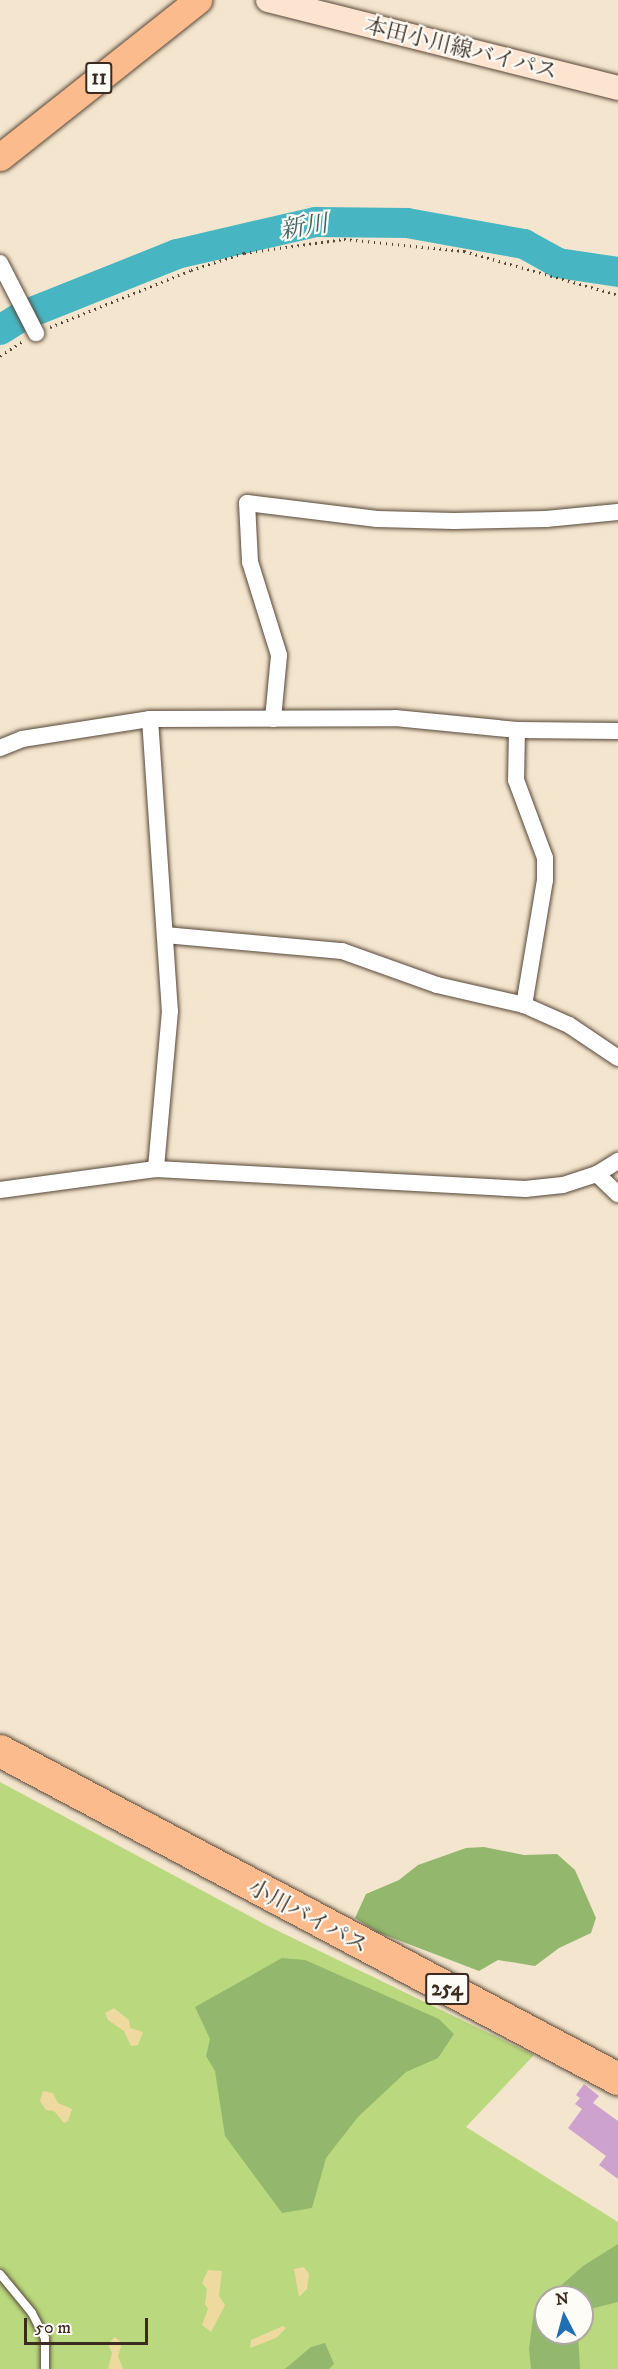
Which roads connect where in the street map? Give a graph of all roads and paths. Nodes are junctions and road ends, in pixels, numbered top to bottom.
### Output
1 (198, 0) edge
2 (268, 0) edge
3 (618, 88) edge
4 (0, 157) edge
5 (0, 263) edge
6 (618, 295) edge
7 (36, 333) junction
8 (0, 356) edge
9 (618, 512) edge
10 (150, 719) junction
11 (273, 719) junction
12 (517, 730) junction
13 (618, 731) edge
14 (0, 748) edge
15 (165, 935) junction
16 (524, 1005) junction
17 (618, 1059) edge
18 (618, 1161) edge
19 (156, 1169) junction
20 (597, 1174) junction
21 (0, 1190) edge
22 (618, 1194) edge
23 (0, 1751) edge
24 (618, 2079) edge
25 (0, 2274) edge
26 (45, 2369) edge

1 - 4 main road, 11
2 - 3 main road, 本田小川線バイパス
5 - 7 street
6 - 7 path
7 - 8 path
9 - 11 street
10 - 11 street
10 - 14 street
10 - 15 street
11 - 12 street
12 - 13 street
12 - 16 street
15 - 16 street
15 - 19 street
16 - 17 street
18 - 20 street
19 - 20 street
19 - 21 street
20 - 22 street
23 - 24 highway, 小川バイパス / 254
25 - 26 lane

